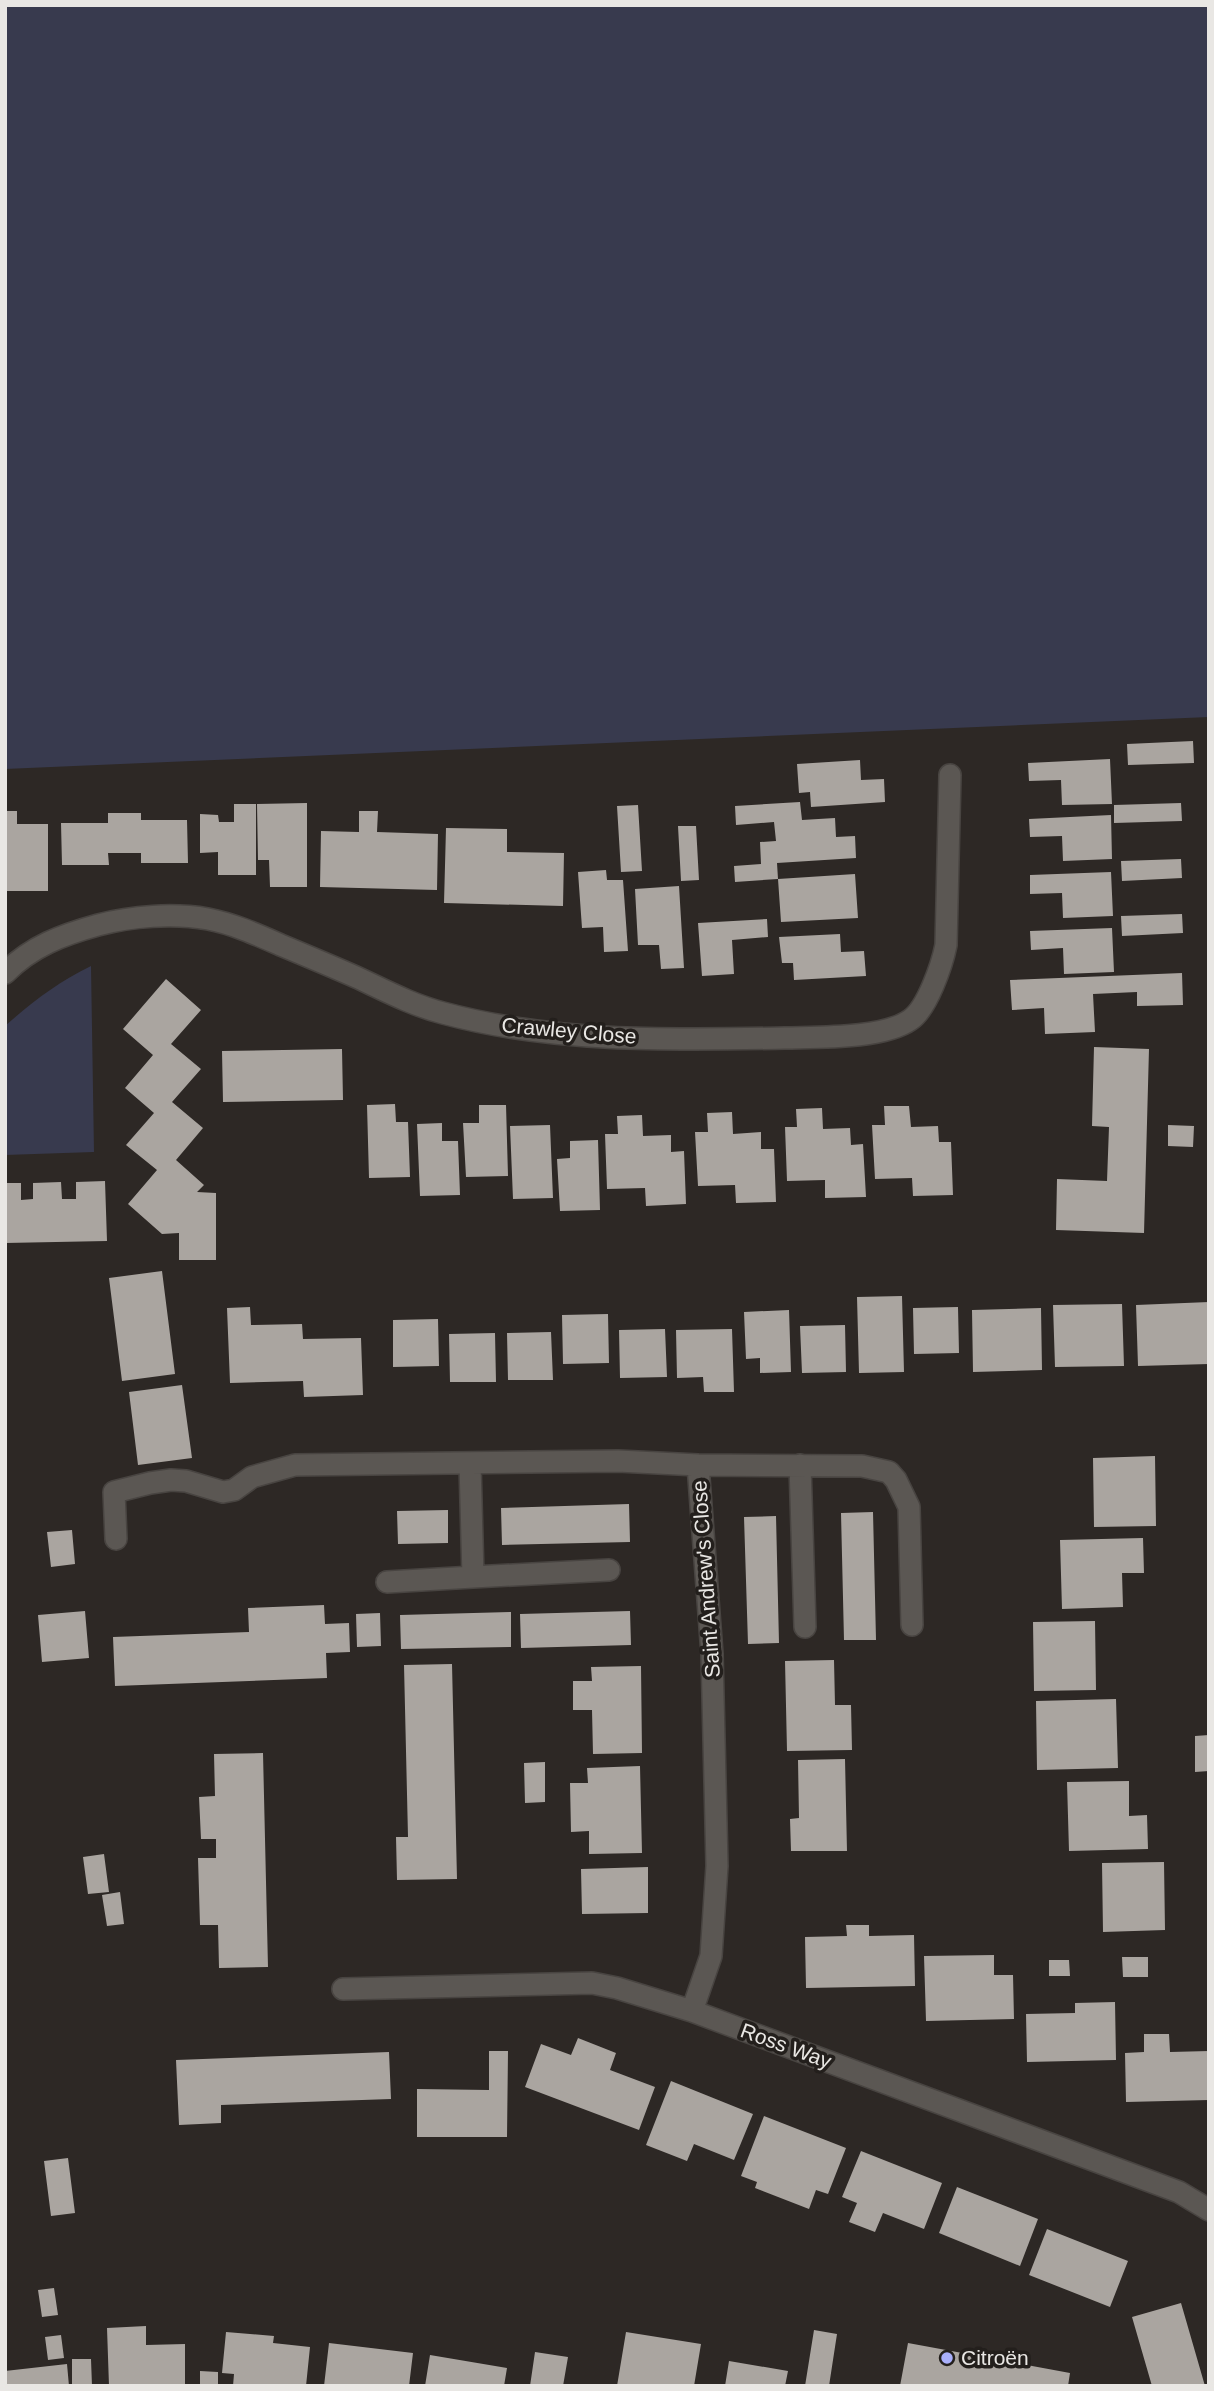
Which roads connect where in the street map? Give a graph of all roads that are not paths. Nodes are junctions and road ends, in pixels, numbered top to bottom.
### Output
1 (950, 775) dead end
2 (5, 973) edge
3 (470, 1464) junction
4 (698, 1465) junction
5 (800, 1465) junction
6 (116, 1539) dead end
7 (609, 1570) dead end
8 (474, 1577) junction
9 (387, 1582) dead end
10 (912, 1625) dead end
11 (805, 1627) dead end
12 (343, 1989) dead end
13 (692, 2011) junction
14 (1209, 2210) edge

1 - 2 street, Crawley Close
3 - 4 street, Saint Andrew's Close
3 - 6 street, Saint Andrew's Close
3 - 8 street
4 - 5 street
4 - 13 street, Saint Andrew's Close
5 - 10 street
5 - 11 street
7 - 8 street
8 - 9 street
12 - 13 street, Ross Way
13 - 14 street, Ross Way

